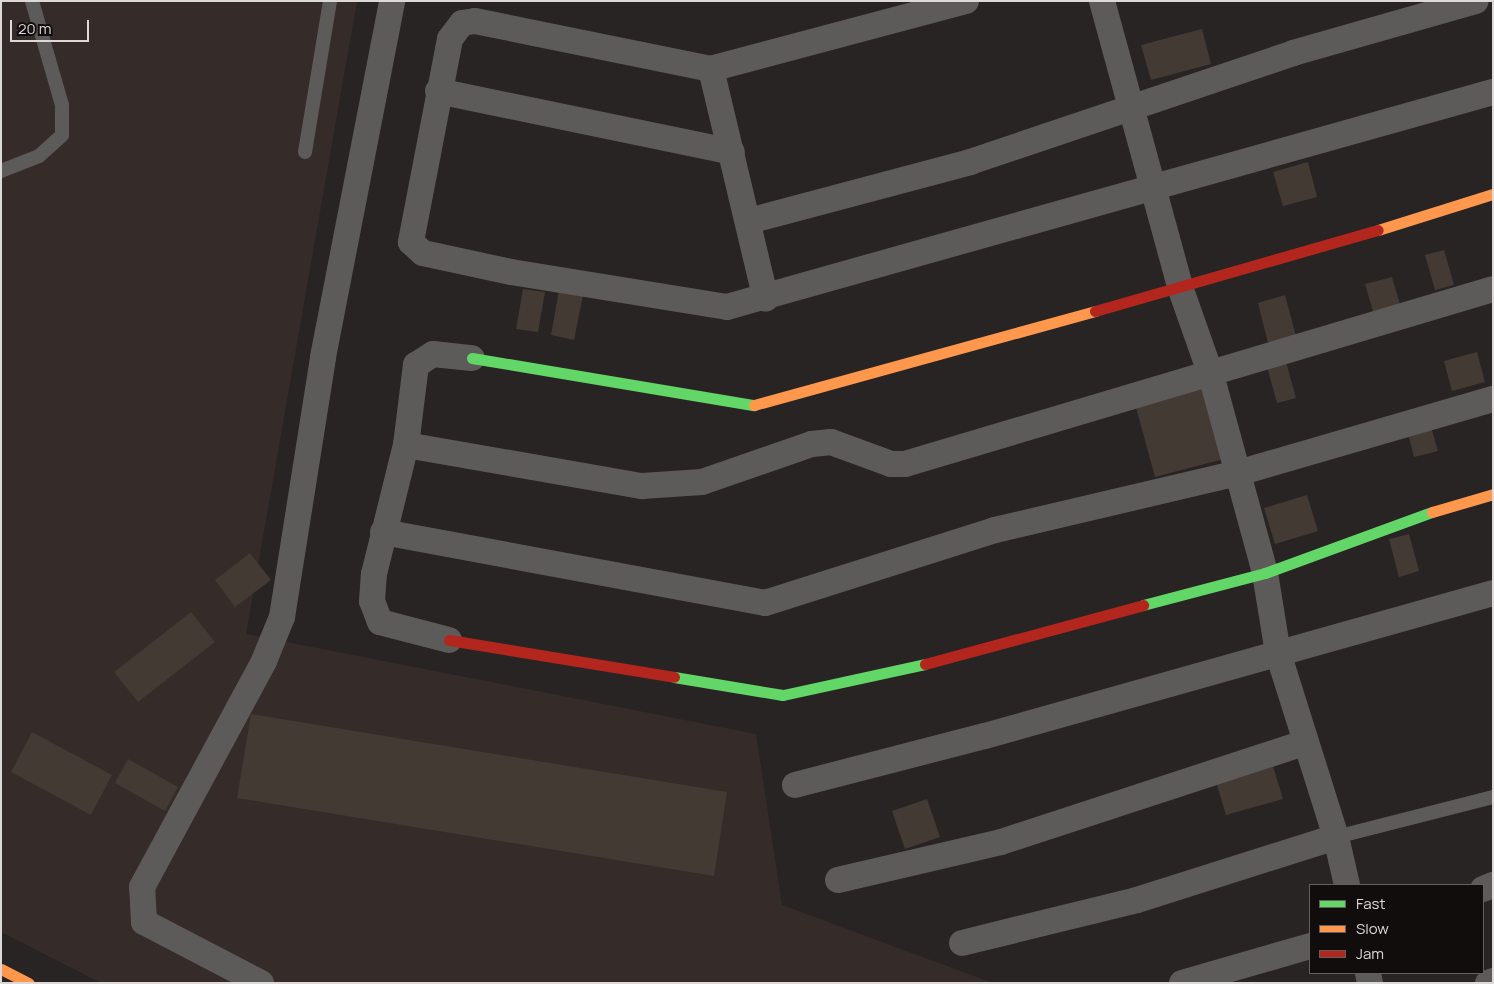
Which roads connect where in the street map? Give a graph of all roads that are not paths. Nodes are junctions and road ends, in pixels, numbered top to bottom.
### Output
1 (32, 1) edge
2 (330, 1) edge
3 (392, 1) edge
4 (1102, 1) edge
5 (1476, 1) edge
6 (961, 2) edge
7 (711, 69) junction
8 (438, 91) junction
9 (1493, 92) edge
10 (1130, 110) junction
11 (305, 152) dead end
12 (732, 152) junction
13 (1, 171) edge
14 (1152, 190) junction
15 (1493, 194) edge
16 (749, 221) junction
17 (1180, 286) junction
18 (1493, 289) edge
19 (766, 299) junction
20 (472, 358) joint
21 (1211, 375) junction
22 (1493, 399) edge
23 (406, 445) junction
24 (1238, 473) junction
25 (1493, 494) edge
26 (383, 532) junction
27 (1265, 573) junction
28 (1493, 593) edge
29 (449, 640) joint
30 (1278, 653) junction
31 (1303, 743) junction
32 (795, 784) dead end
33 (1493, 797) edge
34 (1336, 837) junction
35 (838, 880) dead end
36 (1346, 884) edge
37 (962, 943) dead end
38 (1309, 946) edge
39 (1, 969) edge
40 (1493, 981) edge
41 (29, 983) edge
42 (260, 983) edge
43 (1182, 983) edge
44 (1488, 983) edge

1 - 13 lane
2 - 11 lane
3 - 42 street
4 - 10 street
5 - 10 street
6 - 7 street
7 - 8 street
7 - 12 street
8 - 12 street
8 - 19 street
9 - 14 street
10 - 14 street
10 - 16 street
12 - 16 street
14 - 17 street
14 - 19 street
15 - 17 street
16 - 19 street
17 - 20 street
17 - 21 street
18 - 21 street
20 - 23 street
21 - 23 street
21 - 24 street
22 - 24 street
23 - 26 street
24 - 26 street
24 - 27 street
25 - 27 street
26 - 29 street
27 - 29 street
27 - 30 street
28 - 30 street
30 - 31 street
30 - 32 street
31 - 34 street
31 - 35 street
33 - 34 lane
34 - 36 street
34 - 37 street
38 - 43 street
39 - 41 street
40 - 44 street

